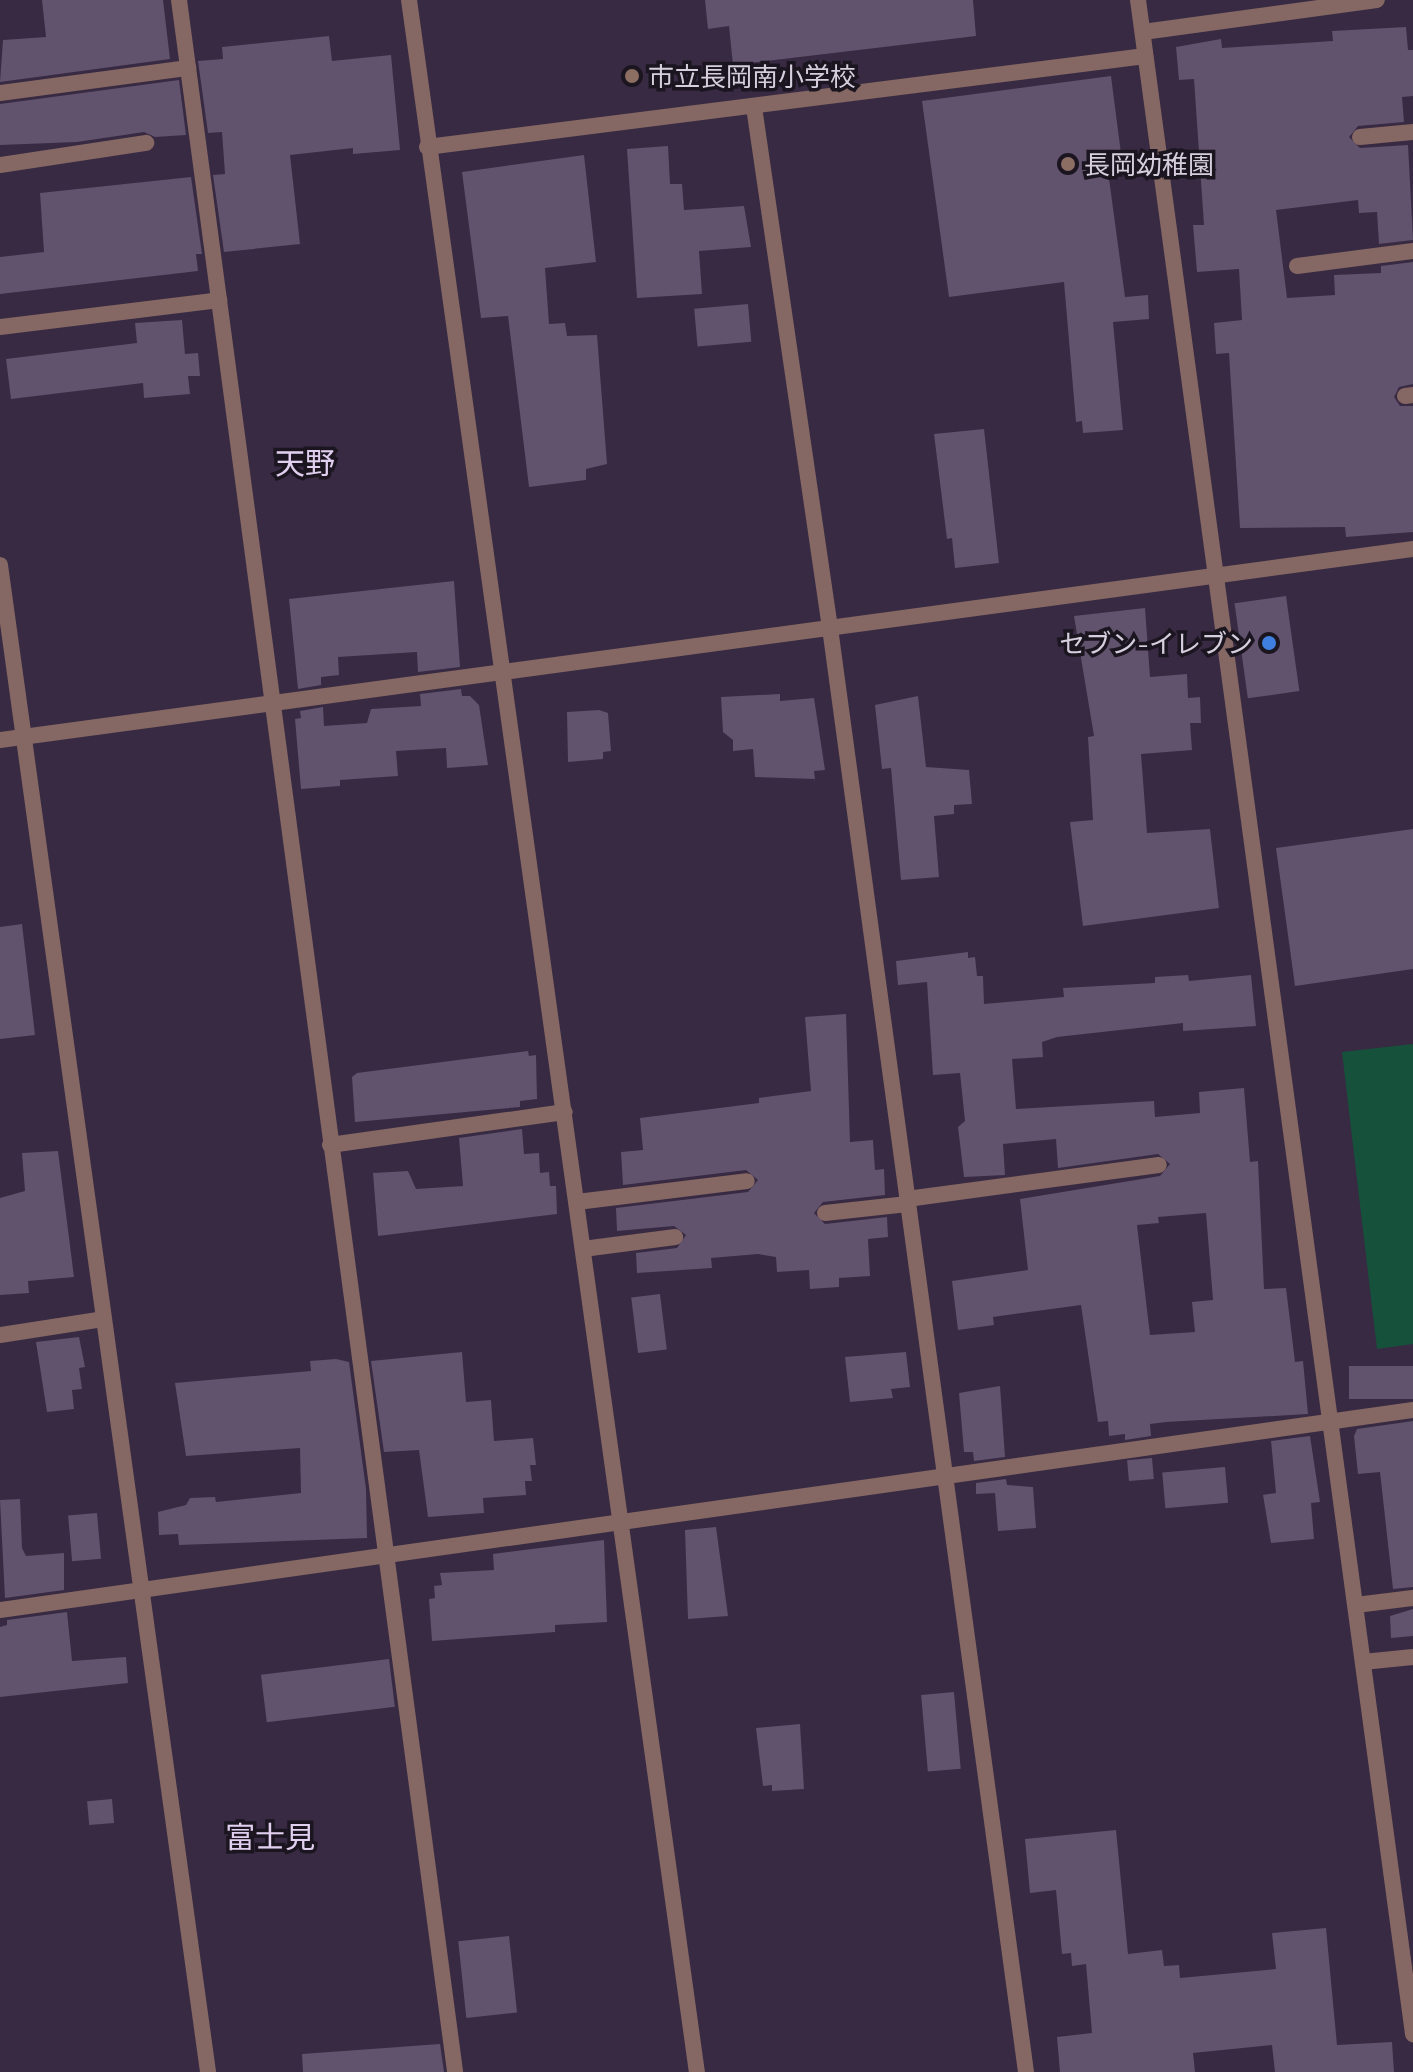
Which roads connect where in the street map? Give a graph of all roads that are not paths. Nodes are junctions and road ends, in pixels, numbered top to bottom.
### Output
1 (179, 0) edge
2 (409, 0) edge
3 (1138, 0) edge
4 (1371, 0) edge
5 (1143, 32) junction
6 (1145, 56) junction
7 (188, 68) junction
8 (0, 93) edge
9 (754, 107) junction
10 (1413, 132) edge
11 (1360, 137) dead end
12 (146, 143) dead end
13 (427, 147) junction
14 (0, 165) edge
15 (1413, 251) edge
16 (1297, 266) dead end
17 (219, 300) junction
18 (0, 327) edge
19 (1413, 549) edge
20 (0, 565) edge
21 (1214, 576) junction
22 (830, 628) junction
23 (505, 673) junction
24 (270, 704) junction
25 (23, 737) junction
26 (0, 740) edge
27 (565, 1112) junction
28 (330, 1145) junction
29 (1159, 1165) dead end
30 (747, 1181) dead end
31 (577, 1202) junction
32 (908, 1202) junction
33 (825, 1213) dead end
34 (675, 1237) dead end
35 (583, 1249) junction
36 (103, 1319) junction
37 (0, 1335) edge
38 (1413, 1410) edge
39 (1332, 1421) junction
40 (945, 1476) junction
41 (620, 1522) junction
42 (386, 1555) junction
43 (140, 1590) junction
44 (1413, 1598) edge
45 (1356, 1605) junction
46 (0, 1610) edge
47 (1413, 1657) edge
48 (1363, 1662) junction
49 (1413, 2034) edge
50 (208, 2072) edge
51 (455, 2072) edge
52 (697, 2072) edge
53 (1026, 2072) edge

1 - 7 street
2 - 13 street
3 - 5 street
4 - 5 street
5 - 6 street
6 - 9 street
6 - 21 street
7 - 8 street
7 - 17 street
9 - 13 street
9 - 22 street
10 - 11 street
12 - 14 street
13 - 23 street
15 - 16 street
17 - 18 street
17 - 24 street
19 - 21 street
20 - 25 street
21 - 22 street
21 - 39 street
22 - 23 street
22 - 32 street
23 - 24 street
23 - 27 street
24 - 25 street
24 - 28 street
25 - 26 street
25 - 36 street
27 - 28 street
27 - 31 street
28 - 42 street
29 - 32 street
30 - 31 street
31 - 35 street
32 - 33 street
32 - 40 street
34 - 35 street
35 - 41 street
36 - 37 street
36 - 43 street
38 - 39 street
39 - 40 street
39 - 45 street
40 - 41 street
40 - 53 street
41 - 42 street
41 - 52 street
42 - 43 street
42 - 51 street
43 - 46 street
43 - 50 street
44 - 45 street
45 - 48 street
47 - 48 street
48 - 49 street

